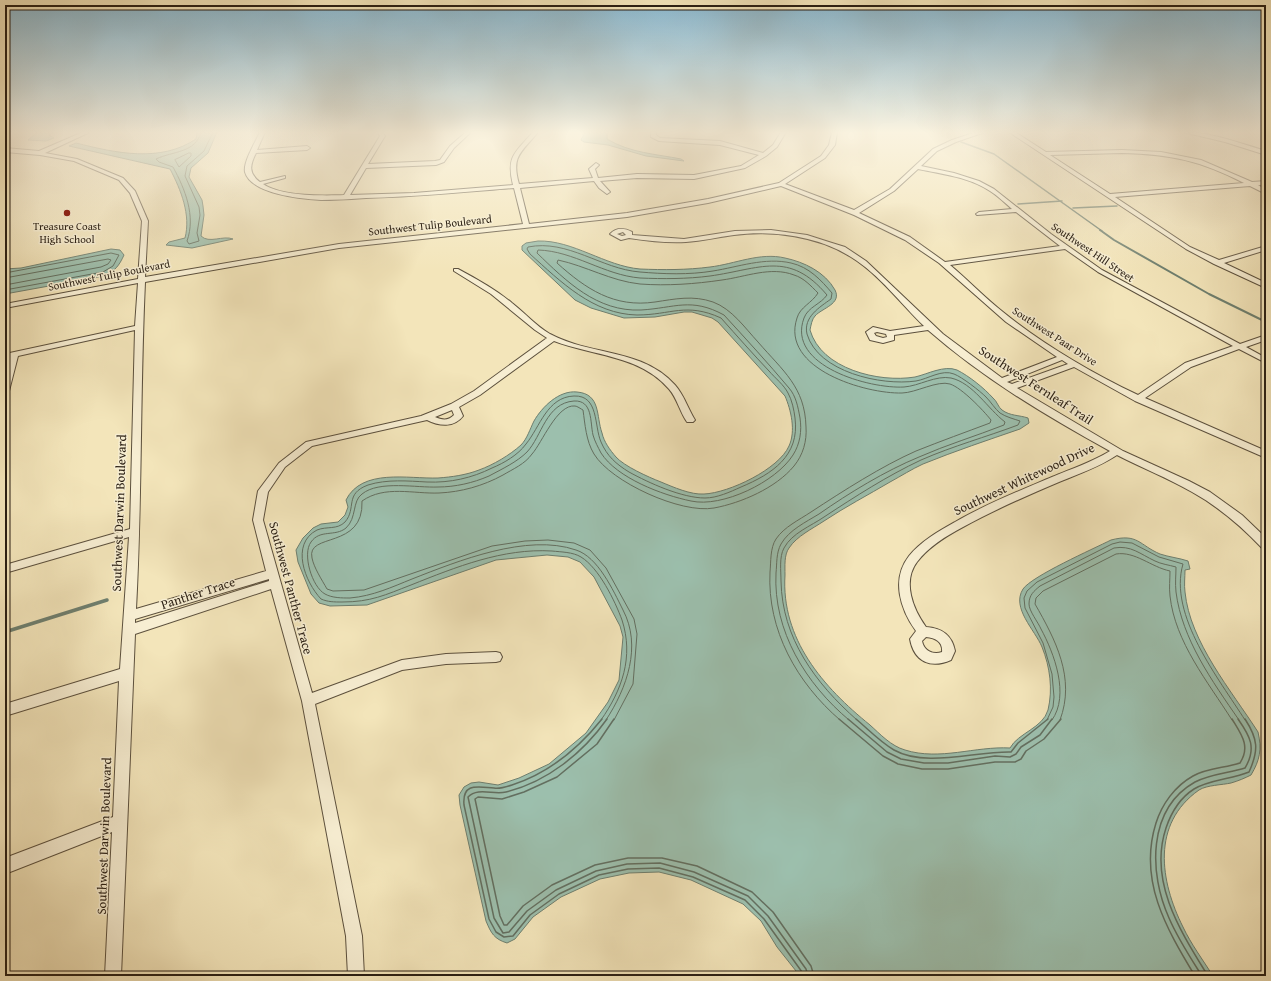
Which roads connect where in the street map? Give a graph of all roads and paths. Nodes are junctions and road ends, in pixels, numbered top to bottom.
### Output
1 (118, 178) edge
2 (251, 178) edge
3 (280, 178) edge
4 (358, 178) edge
5 (514, 178) edge
6 (619, 178) edge
7 (791, 178) edge
8 (906, 178) edge
9 (960, 178) edge
10 (1081, 178) edge
11 (1237, 178) edge
12 (596, 180) junction
13 (1266, 183) edge
14 (258, 184) junction
15 (782, 184) junction
16 (1253, 185) junction
17 (517, 187) junction
18 (607, 192) dead end
19 (1266, 192) edge
20 (1109, 196) junction
21 (345, 198) junction
22 (1019, 210) junction
23 (854, 213) junction
24 (979, 214) dead end
25 (527, 226) junction
26 (629, 236) dead end
27 (1065, 247) junction
28 (1266, 248) edge
29 (1216, 263) junction
30 (944, 264) junction
31 (456, 270) dead end
32 (142, 280) junction
33 (1266, 286) edge
34 (5, 306) edge
35 (930, 327) junction
36 (139, 328) junction
37 (890, 333) dead end
38 (1266, 336) edge
39 (553, 338) junction
40 (1238, 346) junction
41 (16, 353) junction
42 (5, 356) edge
43 (1064, 357) junction
44 (1266, 361) edge
45 (1075, 364) junction
46 (1001, 382) junction
47 (1010, 388) junction
48 (5, 390) edge
49 (1138, 399) junction
50 (690, 420) dead end
51 (1117, 451) junction
52 (1266, 455) edge
53 (135, 531) junction
54 (1266, 544) edge
55 (5, 569) edge
56 (274, 578) junction
57 (215, 596) junction
58 (130, 616) junction
59 (130, 630) junction
60 (923, 632) dead end
61 (496, 657) dead end
62 (126, 673) junction
63 (308, 701) junction
64 (5, 710) edge
65 (120, 821) junction
66 (5, 866) edge
67 (113, 976) edge
68 (356, 976) edge

1 - 32 street, Southwest Darwin Boulevard
2 - 14 street
3 - 14 street
4 - 21 street
5 - 17 street
6 - 12 street
7 - 15 street, Southwest Tulip Boulevard
8 - 23 street
9 - 22 street, Southwest Hill Street
10 - 20 street
11 - 16 street
12 - 17 street
12 - 18 street
13 - 16 street
14 - 21 street
15 - 23 street, Southwest Paar Drive
15 - 25 street, Southwest Tulip Boulevard
16 - 19 street
16 - 20 street
17 - 21 street
17 - 25 street
20 - 29 street
22 - 24 street
22 - 27 street, Southwest Hill Street
23 - 30 street, Southwest Paar Drive
25 - 32 street, Southwest Tulip Boulevard
26 - 35 street, Southwest Fernleaf Trail
27 - 30 street
27 - 40 street, Southwest Hill Street
28 - 29 street
29 - 33 street
30 - 43 street, Southwest Paar Drive
31 - 39 street
32 - 34 street, Southwest Tulip Boulevard
32 - 36 street, Southwest Darwin Boulevard
35 - 37 street
35 - 46 street, Southwest Fernleaf Trail
36 - 41 street
36 - 53 street, Southwest Darwin Boulevard
38 - 40 street
39 - 50 street
39 - 56 street, Southwest Panther Trace
40 - 44 street, Southwest Hill Street
40 - 49 street
41 - 42 street
41 - 48 street
43 - 45 street, Southwest Paar Drive
43 - 46 street
45 - 47 street
45 - 49 street, Southwest Paar Drive
46 - 47 street, Southwest Fernleaf Trail
47 - 51 street, Southwest Fernleaf Trail
49 - 52 street, Southwest Paar Drive
51 - 54 street, Southwest Fernleaf Trail
51 - 60 street, Southwest Whitewood Drive
53 - 55 street
53 - 58 street, Southwest Darwin Boulevard
56 - 57 street, Panther Trace
56 - 63 street, Southwest Panther Trace
57 - 58 street, Panther Trace
57 - 59 street, Panther Trace
58 - 59 street, Southwest Darwin Boulevard
59 - 62 street, Southwest Darwin Boulevard
61 - 63 street
62 - 64 street
62 - 65 street, Southwest Darwin Boulevard
63 - 68 street, Southwest Panther Trace
65 - 66 street
65 - 67 street, Southwest Darwin Boulevard

